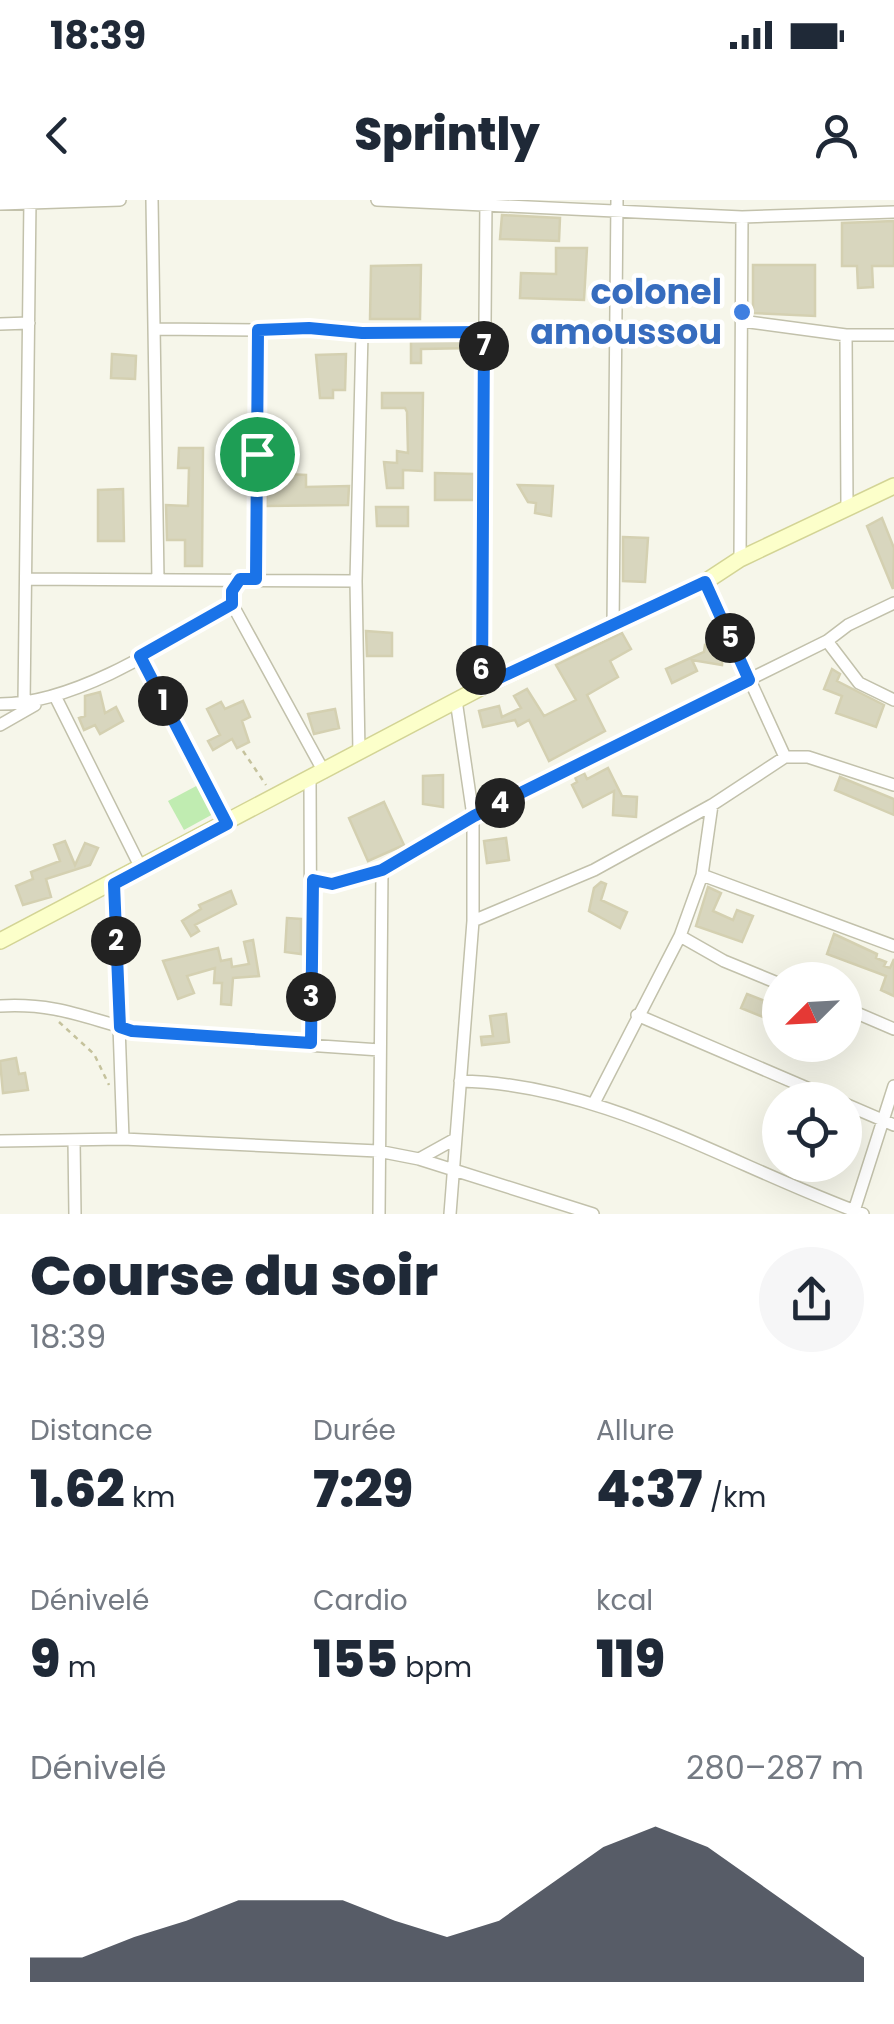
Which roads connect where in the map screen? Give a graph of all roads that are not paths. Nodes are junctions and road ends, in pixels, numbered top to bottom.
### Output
1 (120, 200) edge
2 (152, 200) edge
3 (377, 200) edge
4 (30, 202) edge
5 (486, 203) edge
6 (0, 204) edge
7 (617, 206) edge
8 (894, 212) edge
9 (742, 217) junction
10 (742, 321) junction
11 (0, 324) edge
12 (29, 324) junction
13 (157, 329) junction
14 (258, 330) junction
15 (484, 332) junction
16 (362, 333) junction
17 (846, 335) junction
18 (894, 335) edge
19 (894, 486) edge
20 (847, 506) junction
21 (740, 560) junction
22 (26, 579) junction
23 (240, 579) junction
24 (256, 579) junction
25 (158, 580) junction
26 (356, 581) junction
27 (705, 582) junction
28 (894, 602) edge
29 (232, 604) junction
30 (613, 627) junction
31 (828, 641) junction
32 (140, 656) junction
33 (749, 680) junction
34 (482, 686) junction
35 (55, 696) junction
36 (456, 700) junction
37 (894, 700) edge
38 (40, 702) junction
39 (0, 704) edge
40 (24, 704) junction
41 (0, 725) edge
42 (359, 753) junction
43 (784, 757) junction
44 (317, 776) junction
45 (894, 785) edge
46 (712, 805) junction
47 (474, 816) junction
48 (227, 824) junction
49 (142, 870) junction
50 (382, 870) junction
51 (702, 875) junction
52 (313, 880) junction
53 (114, 884) junction
54 (473, 921) junction
55 (680, 936) junction
56 (0, 941) edge
57 (894, 946) edge
58 (762, 977) edge
59 (0, 1006) edge
60 (638, 1015) junction
61 (862, 1016) edge
62 (120, 1027) junction
63 (894, 1030) edge
64 (311, 1043) junction
65 (380, 1050) junction
66 (460, 1081) junction
67 (793, 1082) edge
68 (894, 1086) edge
69 (594, 1103) junction
70 (862, 1111) edge
71 (889, 1123) edge
72 (456, 1139) junction
73 (74, 1140) junction
74 (123, 1140) junction
75 (0, 1141) edge
76 (378, 1150) junction
77 (419, 1159) junction
78 (453, 1170) junction
79 (858, 1213) edge
80 (75, 1214) edge
81 (379, 1214) edge
82 (450, 1214) edge
83 (592, 1214) edge

1 - 4 street
2 - 13 street
3 - 5 street
4 - 6 street
4 - 12 street
5 - 7 street
5 - 15 street
7 - 9 street
7 - 30 street
8 - 9 street
9 - 10 street
10 - 17 street
10 - 21 street
11 - 12 street
12 - 22 street
13 - 14 street
13 - 25 street
14 - 16 street
14 - 24 street
15 - 16 street
15 - 34 street
16 - 26 street
17 - 18 street
17 - 20 street
19 - 20 street
20 - 21 street
21 - 27 street
22 - 25 street
22 - 40 street
23 - 24 street
23 - 25 street
23 - 29 street
24 - 26 street
26 - 42 street
27 - 30 street
27 - 33 street
28 - 31 street
29 - 32 street
29 - 44 street
30 - 34 street
31 - 33 street
31 - 37 street
32 - 35 street
32 - 48 street
33 - 43 street
33 - 47 street
34 - 36 street
35 - 38 street
35 - 49 street
36 - 42 street
36 - 47 street
38 - 40 street
38 - 41 street
39 - 40 street
42 - 44 street
43 - 45 street
43 - 46 street
44 - 48 street
44 - 52 street
46 - 51 street
46 - 54 street
47 - 50 street
47 - 54 street
48 - 49 street
49 - 53 street
50 - 52 street
50 - 65 street
51 - 55 street
51 - 57 street
52 - 64 street
53 - 56 street
53 - 62 street
54 - 66 street
55 - 58 street
55 - 60 street
59 - 62 street
60 - 67 street
60 - 69 street
61 - 63 street
62 - 64 street
62 - 74 street
64 - 65 street
65 - 76 street
66 - 69 street
66 - 72 street
68 - 71 street
69 - 79 street
70 - 71 street
71 - 79 street
72 - 77 street
72 - 78 street
73 - 74 street
73 - 75 street
73 - 80 street
74 - 76 street
76 - 77 street
76 - 81 street
77 - 78 street
78 - 82 street
78 - 83 street

